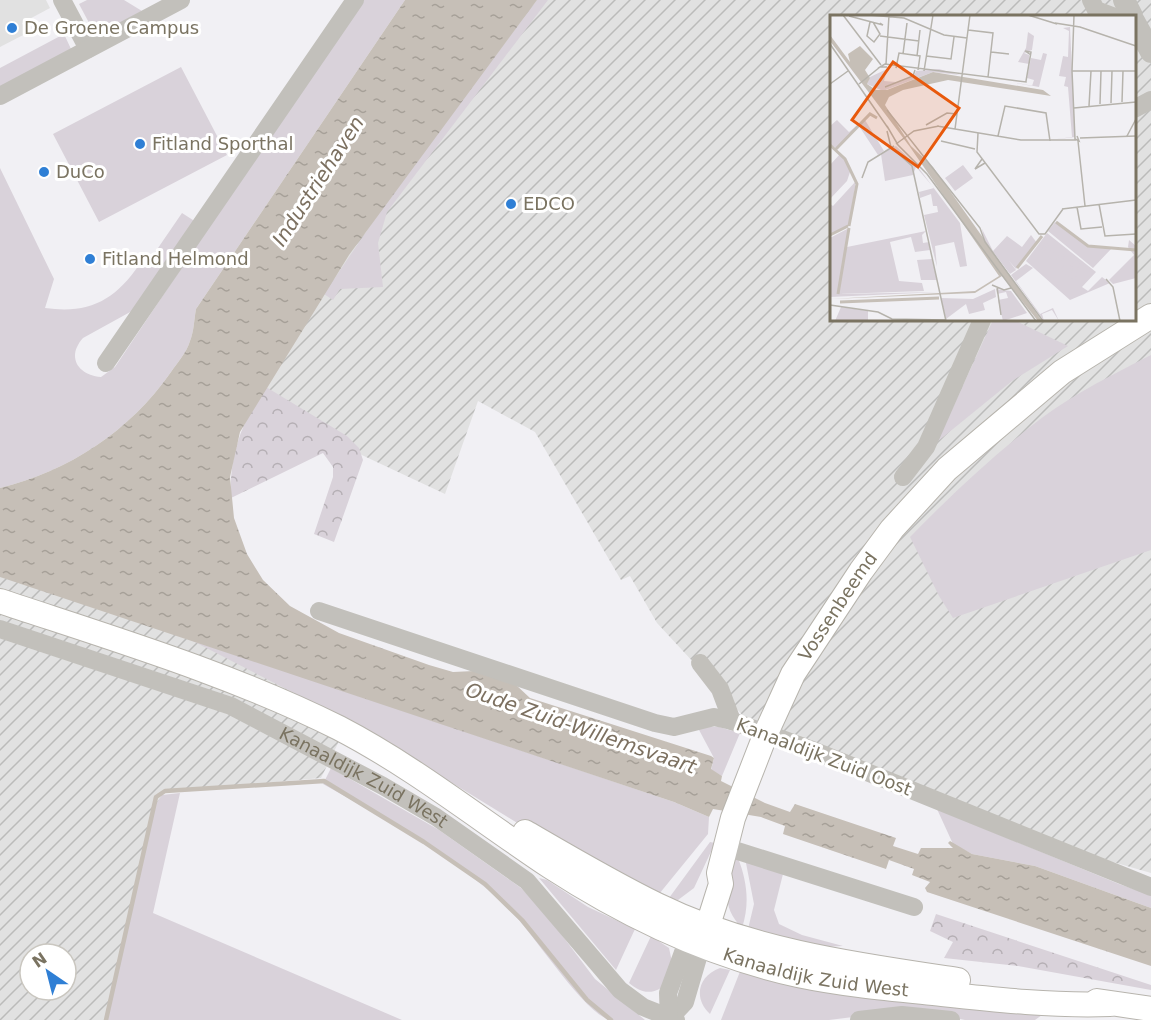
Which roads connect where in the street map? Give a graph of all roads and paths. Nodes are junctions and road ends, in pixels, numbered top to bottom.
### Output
1 (62, 0) edge
2 (181, 0) edge
3 (356, 0) edge
4 (1091, 0) edge
5 (1124, 0) edge
6 (1109, 15) edge
7 (1132, 15) edge
8 (1136, 24) edge
9 (88, 49) junction
10 (1151, 52) edge
11 (0, 96) edge
12 (1151, 100) edge
13 (1136, 108) edge
14 (1151, 316) edge
15 (982, 321) edge
16 (1151, 335) edge
17 (106, 363) dead end
18 (1036, 394) junction
19 (903, 477) dead end
20 (0, 601) edge
21 (319, 611) dead end
22 (0, 614) edge
23 (0, 629) edge
24 (130, 644) junction
25 (700, 663) dead end
26 (732, 721) junction
27 (766, 733) junction
28 (725, 847) junction
29 (1151, 887) edge
30 (914, 907) dead end
31 (698, 932) junction
32 (1151, 1009) edge
33 (672, 1019) edge
34 (859, 1020) edge
35 (951, 1020) edge

1 - 9 street
2 - 9 street
3 - 17 street
4 - 6 street
5 - 7 street
8 - 10 street
9 - 11 street
12 - 13 street
14 - 18 main road, Vossenbeemd
15 - 19 street
16 - 18 main road, Vossenbeemd
18 - 27 main road, Vossenbeemd
20 - 24 main road, Kanaaldijk Zuid West
21 - 26 street, Kanaaldijk Zuid Oost
22 - 24 main road, Kanaaldijk Zuid West
23 - 33 street, Kanaaldijk Zuid West
24 - 31 main road, Kanaaldijk Zuid West
25 - 26 street
26 - 27 street, Kanaaldijk Zuid Oost
27 - 28 main road, Vossenbeemd
27 - 29 street, Kanaaldijk Zuid Oost
28 - 30 street
28 - 31 main road, Vossenbeemd
31 - 32 main road, Kanaaldijk Zuid West
31 - 33 street
34 - 35 street

